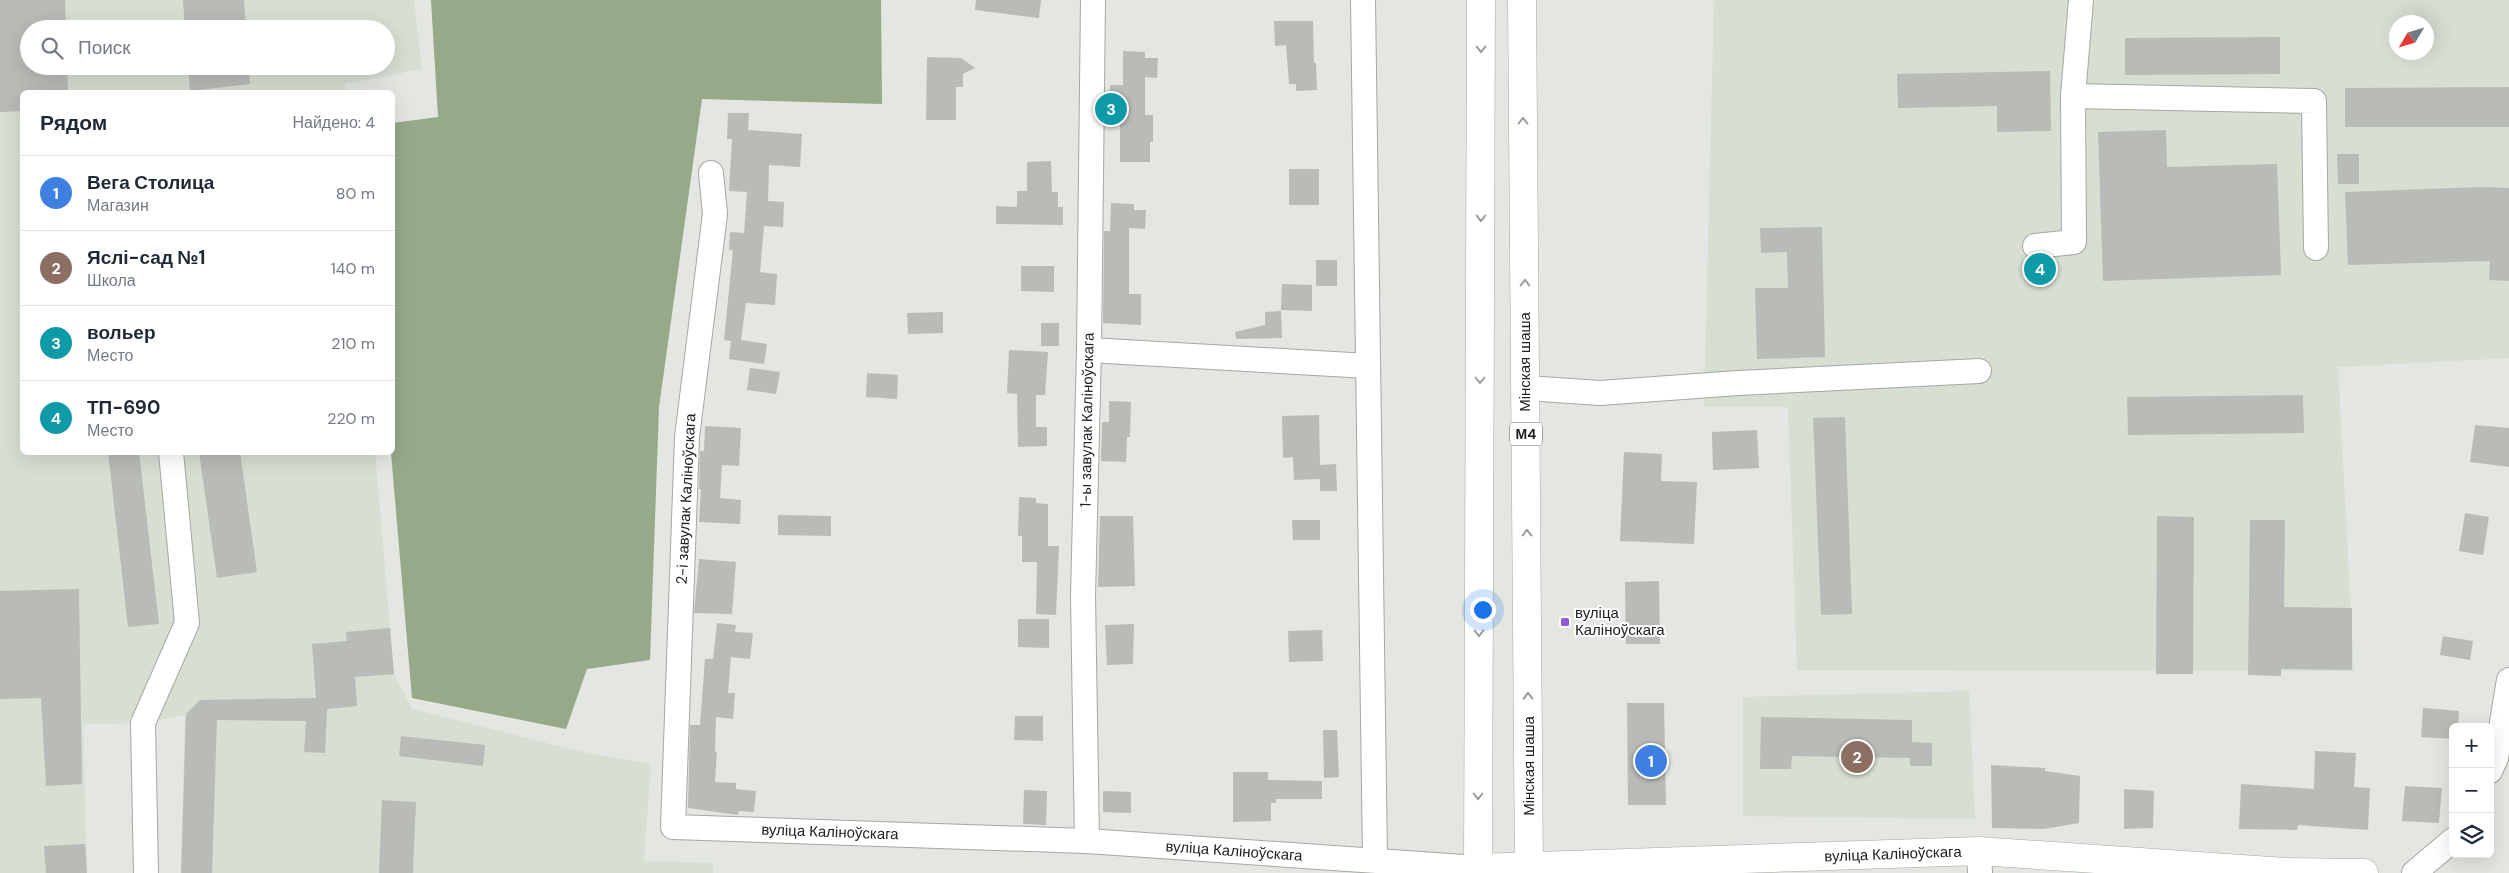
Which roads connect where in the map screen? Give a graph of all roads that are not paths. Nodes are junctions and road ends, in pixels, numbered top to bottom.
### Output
1 (1093, 0) edge
2 (1363, 0) edge
3 (1481, 0) edge
4 (1522, 0) edge
5 (2081, 0) edge
6 (2073, 96) junction
7 (711, 173) dead end
8 (2034, 246) dead end
9 (2316, 248) dead end
10 (1089, 350) junction
11 (1368, 366) junction
12 (1979, 371) dead end
13 (1526, 388) junction
14 (171, 455) edge
15 (2509, 680) edge
16 (2491, 768) edge
17 (673, 827) joint
18 (1087, 841) junction
19 (2449, 843) edge
20 (1375, 860) junction
21 (1980, 862) edge
22 (1478, 870) edge
23 (1529, 870) edge
24 (2285, 872) edge
25 (146, 873) edge
26 (2364, 873) edge
27 (2414, 873) edge

1 - 10 street, 1-ы завулак Каліноўскага
2 - 11 street
3 -> 22 main road
13 -> 4 main road, Мінская шаша / М4
5 - 6 street
6 - 8 street
6 - 9 street
7 - 17 street, 2-і завулак Каліноўскага
10 - 11 street
10 - 18 street, 1-ы завулак Каліноўскага
11 - 20 street
12 - 13 street
23 -> 13 main road, Мінская шаша / М4
14 - 25 street
15 - 16 street
17 - 18 street, вуліца Каліноўскага
18 - 20 street, вуліца Каліноўскага
19 - 27 street
20 - 22 street, вуліца Каліноўскага
21 - 23 main road, вуліца Каліноўскага
21 - 24 main road, вуліца Каліноўскага
22 - 23 main road, вуліца Каліноўскага
24 - 26 main road, вуліца Каліноўскага

